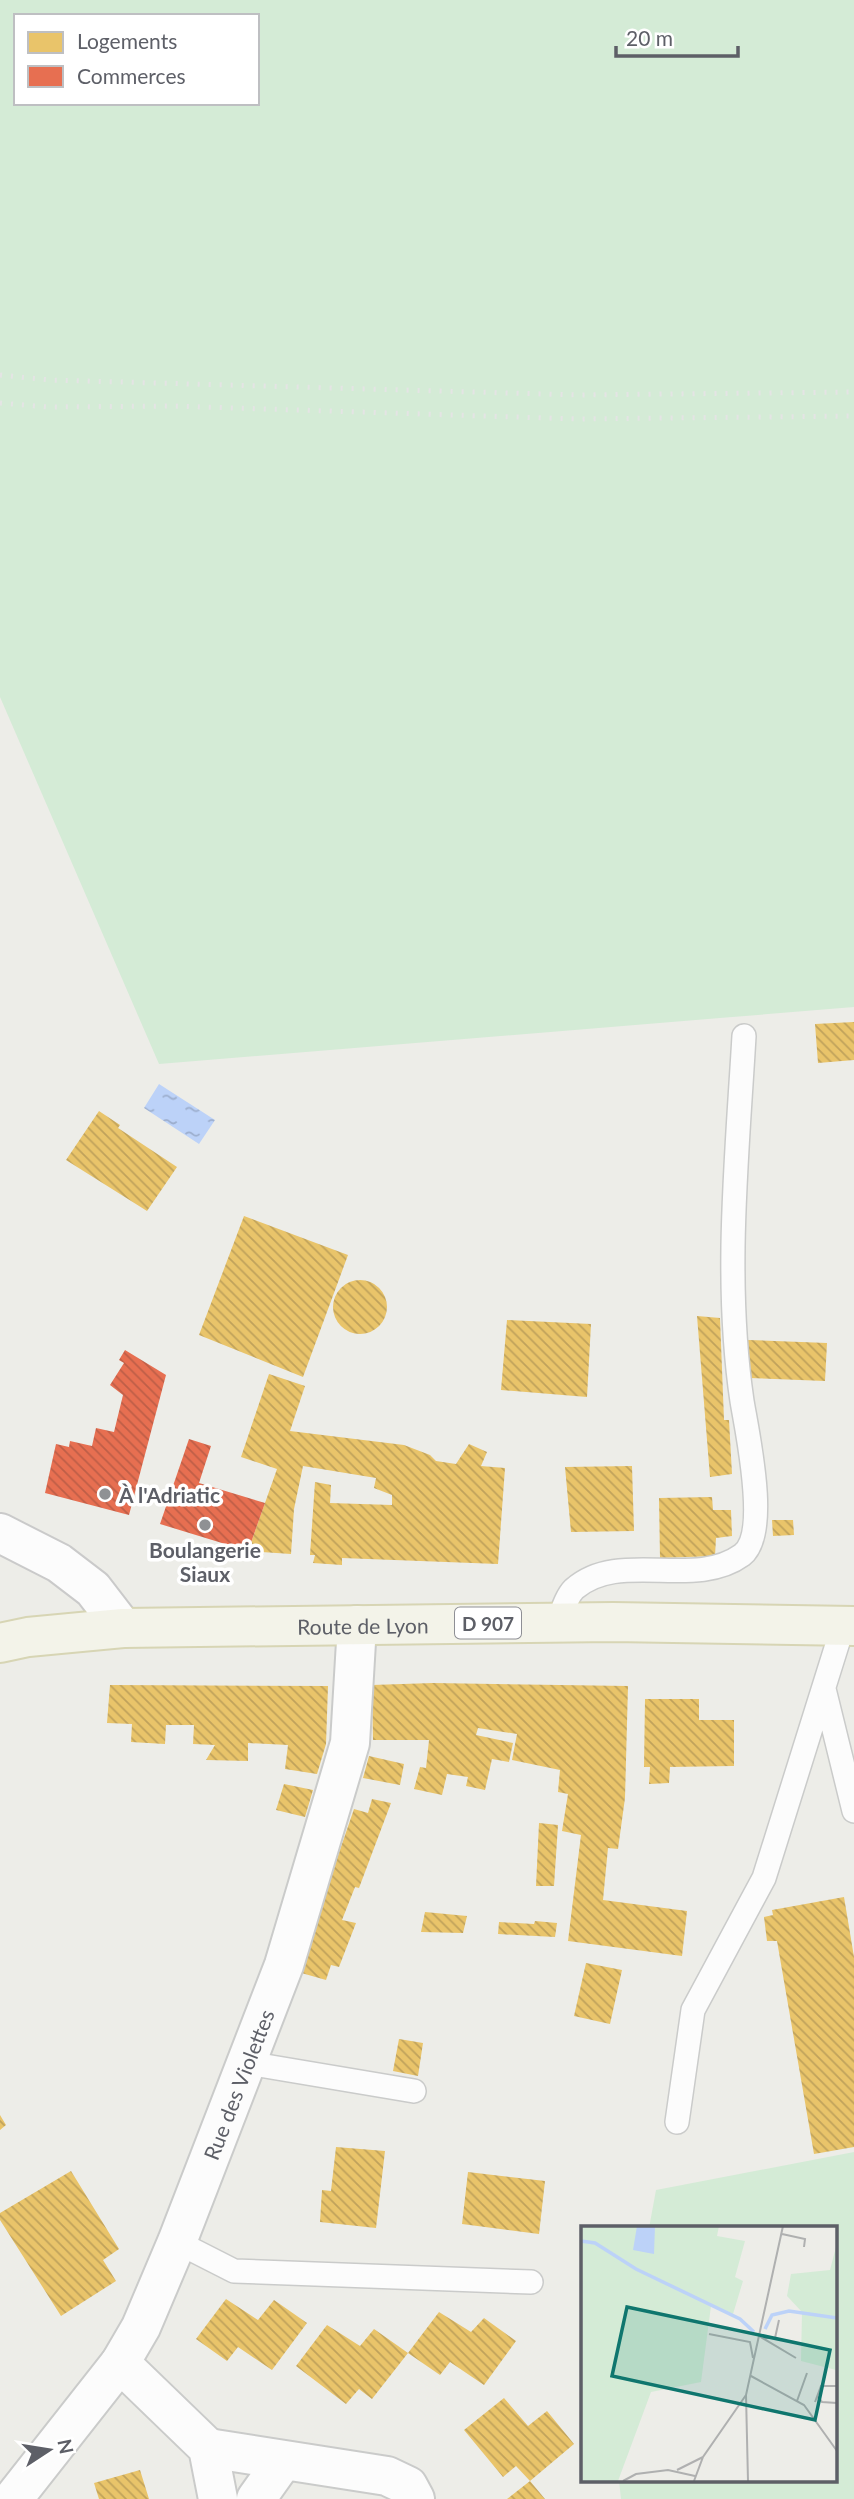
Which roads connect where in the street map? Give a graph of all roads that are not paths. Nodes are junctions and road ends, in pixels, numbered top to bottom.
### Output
1 (744, 1036) dead end
2 (0, 1533) edge
3 (558, 1622) junction
4 (357, 1625) junction
5 (848, 1626) edge
6 (123, 1628) junction
7 (0, 1643) edge
8 (824, 1689) junction
9 (854, 1811) edge
10 (247, 2063) junction
11 (414, 2091) dead end
12 (677, 2122) dead end
13 (177, 2242) junction
14 (531, 2281) dead end
15 (120, 2363) junction
16 (208, 2448) junction
17 (283, 2461) junction
18 (13, 2499) edge
19 (218, 2499) edge
20 (256, 2499) edge
21 (415, 2499) edge

1 - 3 lane
2 - 6 street
3 - 4 main road, Route de Lyon / D 907
3 - 5 main road, Route de Lyon / D 907
4 - 6 main road, Route de Lyon / D 907
4 - 10 street, Rue des Violettes
5 - 8 lane
6 - 7 main road, Route de Lyon / D 907
8 - 9 lane
8 - 12 lane
10 - 11 lane
10 - 13 street, Rue des Violettes
13 - 14 lane
13 - 15 street, Rue des Violettes
15 - 16 street
15 - 18 street, Rue des Violettes
16 - 17 street
16 - 19 street
17 - 20 street
17 - 21 street

